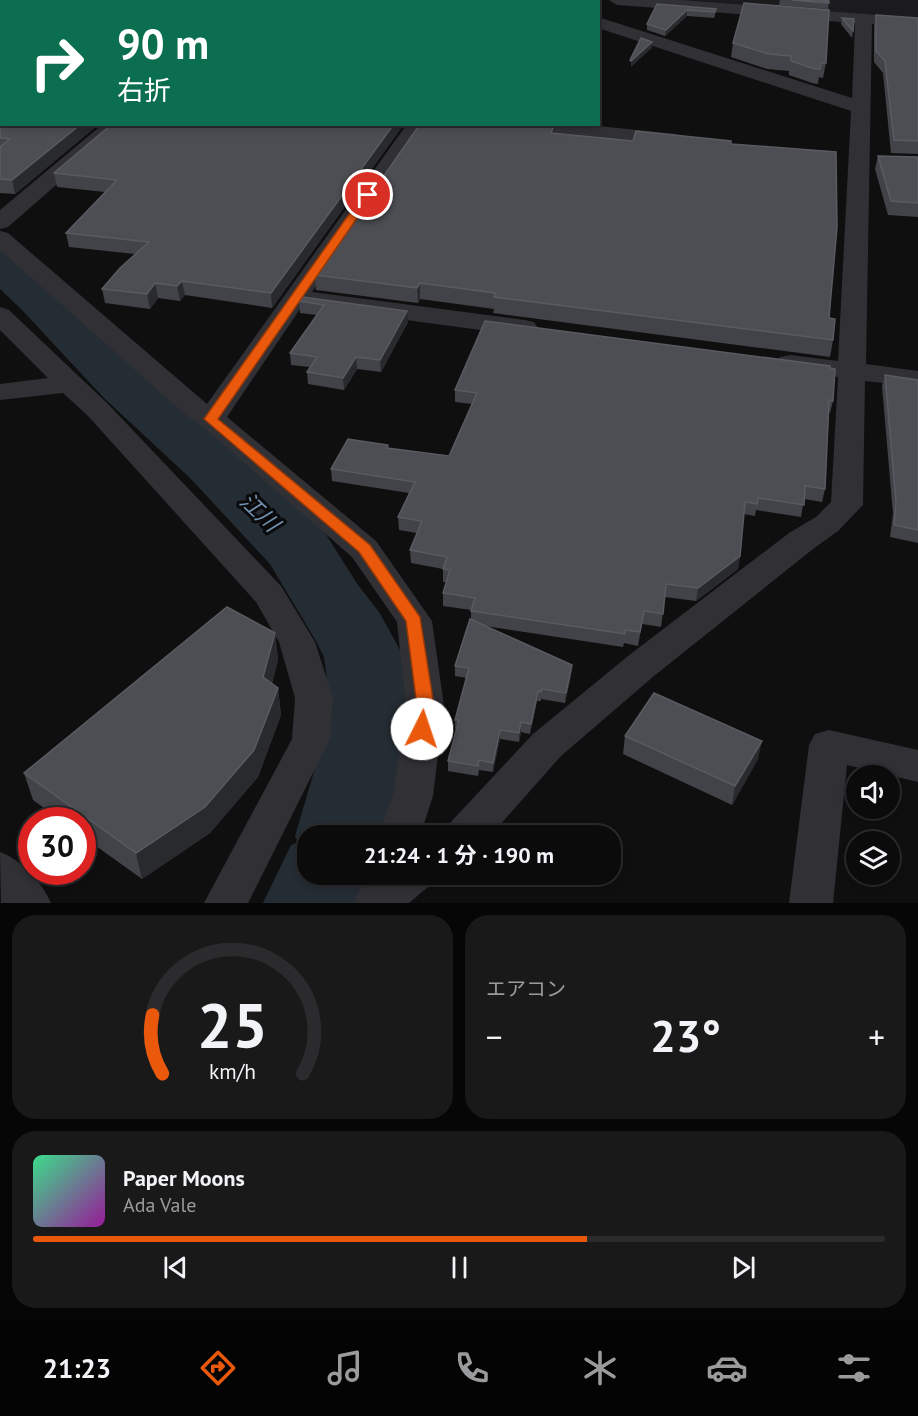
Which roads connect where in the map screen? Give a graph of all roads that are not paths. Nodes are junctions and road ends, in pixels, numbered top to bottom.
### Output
1 (617, 0) edge
2 (864, 19) junction
3 (600, 23) edge
4 (918, 24) edge
5 (862, 108) junction
6 (114, 126) edge
7 (416, 126) edge
8 (532, 126) edge
9 (696, 142) edge
10 (0, 222) edge
11 (0, 238) edge
12 (297, 298) junction
13 (0, 315) edge
14 (550, 331) edge
15 (771, 360) edge
16 (853, 371) junction
17 (918, 379) edge
18 (69, 384) junction
19 (0, 392) edge
20 (211, 419) junction
21 (918, 766) edge
22 (403, 825) edge
23 (474, 825) edge
24 (0, 871) edge
25 (381, 885) edge
26 (399, 885) edge
27 (29, 903) edge
28 (226, 903) edge
29 (375, 903) edge
30 (812, 903) edge

1 - 2 street
2 - 4 street
2 - 5 street
3 - 5 street
5 - 16 street
6 - 10 street
7 - 12 street
8 - 9 street
11 - 20 street
12 - 14 street
12 - 20 street
13 - 18 street
15 - 16 street
16 - 17 street
16 - 23 street
18 - 19 street
18 - 28 street
20 - 22 street
21 - 30 street
24 - 27 street
25 - 29 street
26 - 29 street

